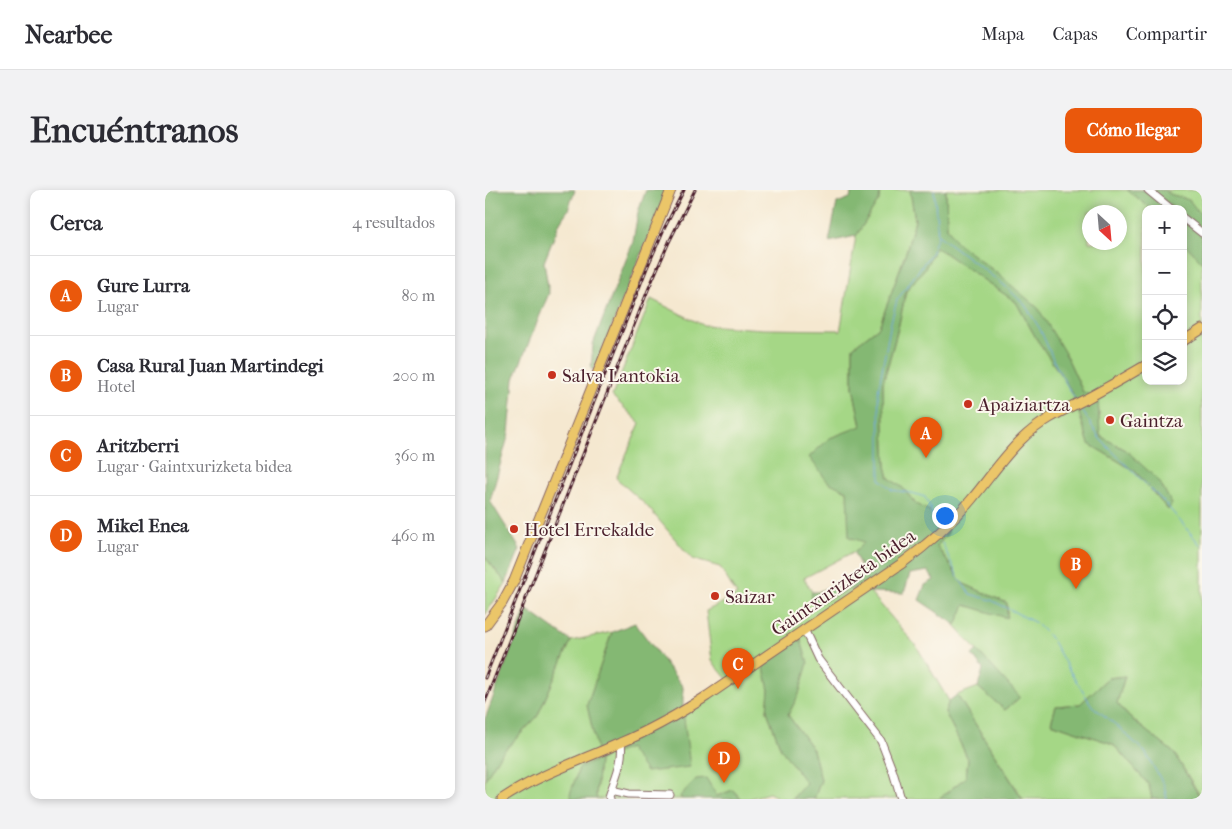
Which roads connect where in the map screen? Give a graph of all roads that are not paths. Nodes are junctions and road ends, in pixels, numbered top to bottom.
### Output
1 (671, 190) edge
2 (1148, 190) edge
3 (1166, 205) edge
4 (1187, 221) edge
5 (1202, 234) edge
6 (1202, 324) edge
7 (1202, 329) edge
8 (1202, 335) edge
9 (1184, 340) edge
10 (1185, 340) edge
11 (1186, 340) edge
12 (1142, 367) edge
13 (485, 626) edge
14 (803, 629) junction
15 (621, 743) junction
16 (611, 790) junction
17 (670, 795) dead end
18 (502, 799) edge
19 (610, 799) edge
20 (901, 799) edge

1 - 13 main road
2 - 3 street
4 - 5 street
6 - 9 street
7 - 10 main road
8 - 11 main road
12 - 14 main road, Gaintxurizketa bidea
14 - 15 main road, Gaintxurizketa bidea
14 - 20 street
15 - 16 street
15 - 18 main road, Gaintxurizketa bidea
16 - 17 street
16 - 19 street

